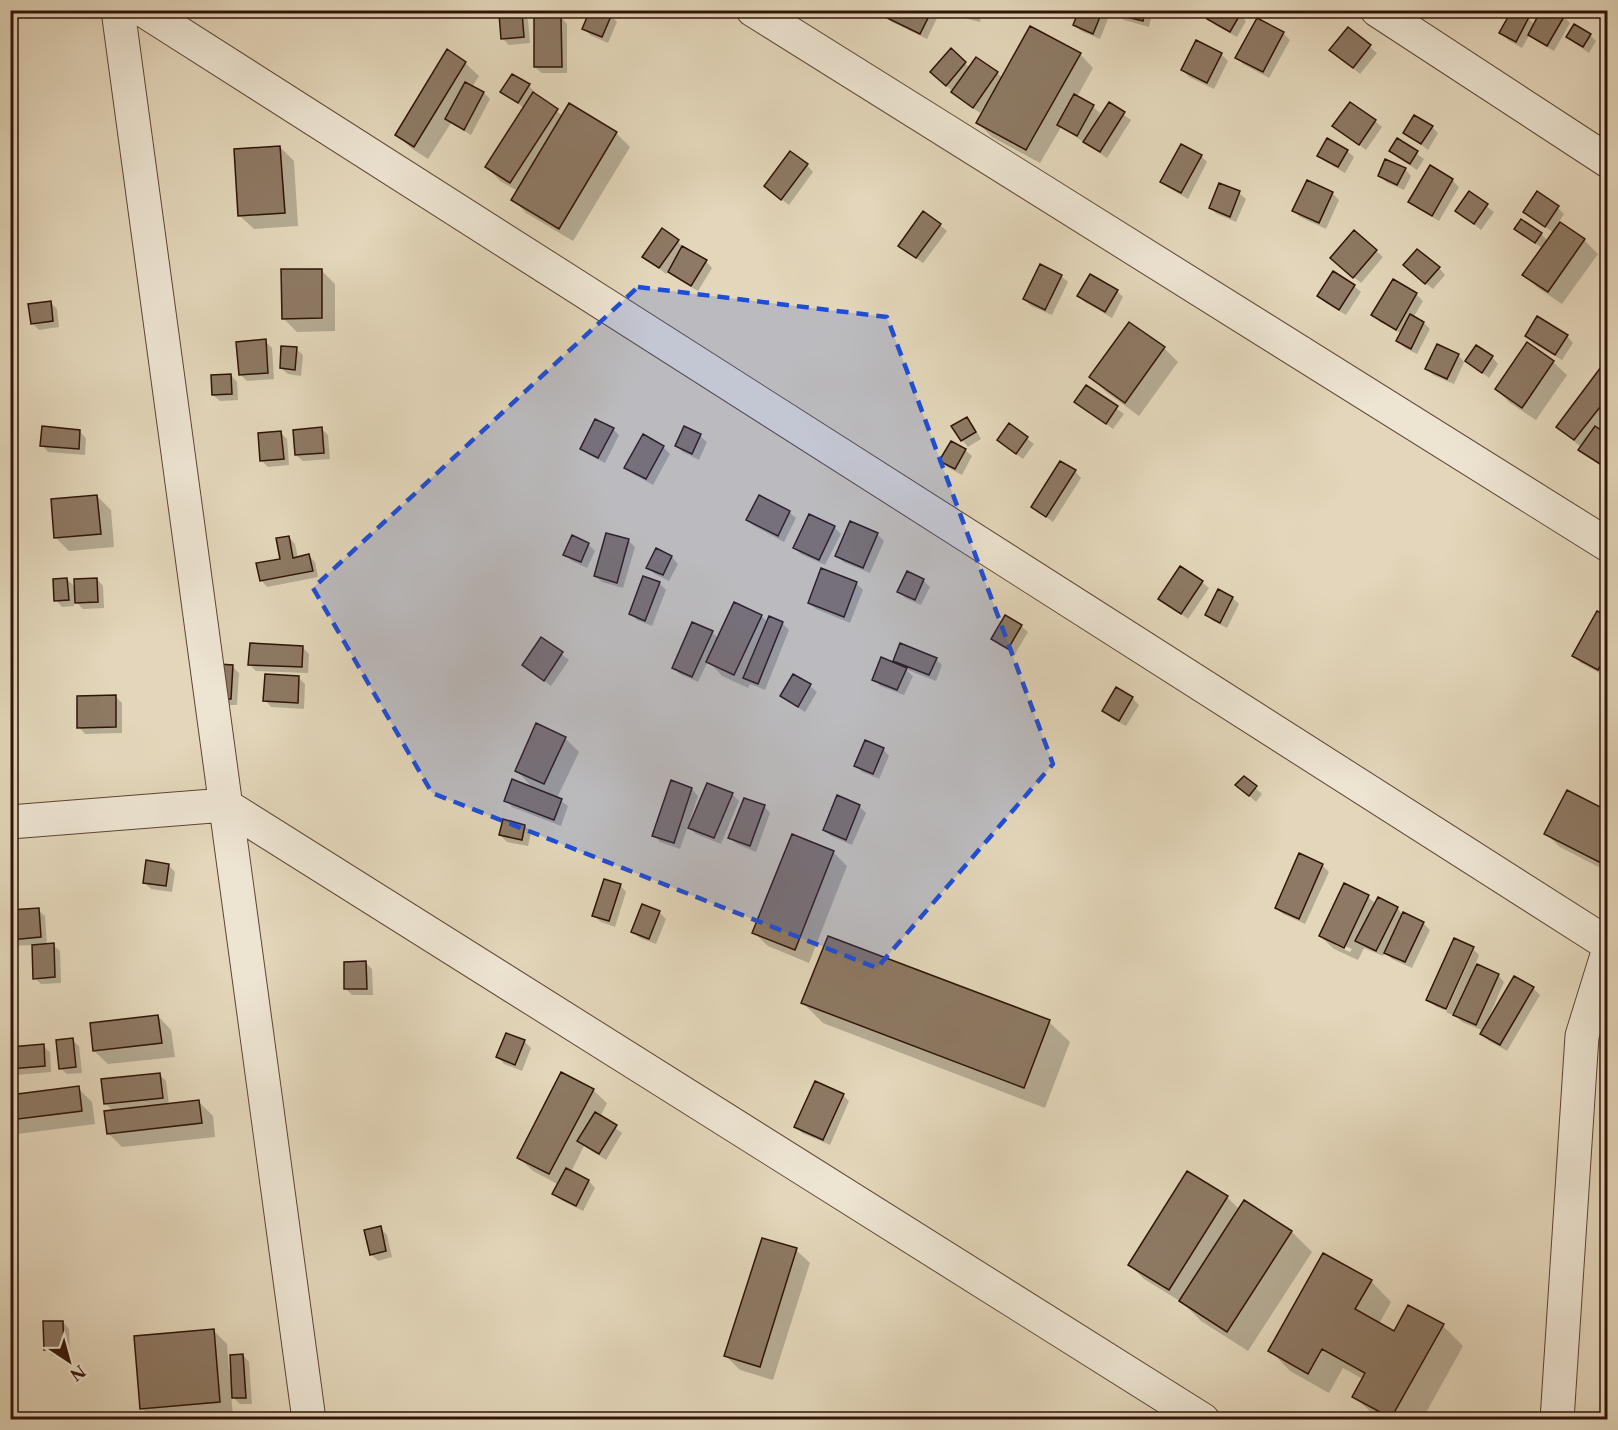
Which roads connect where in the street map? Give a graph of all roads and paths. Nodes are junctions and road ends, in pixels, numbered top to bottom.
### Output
1 (118, 10) edge
2 (143, 10) edge
3 (753, 10) edge
4 (1377, 10) edge
5 (1608, 161) edge
6 (1608, 545) edge
7 (225, 805) junction
8 (10, 822) edge
9 (1608, 944) edge
10 (1608, 952) edge
11 (309, 1419) edge
12 (1203, 1419) edge
13 (1557, 1419) edge

1 - 7 street
2 - 9 street
3 - 6 street
4 - 5 street
7 - 8 street
7 - 11 street
7 - 12 street
10 - 13 street

